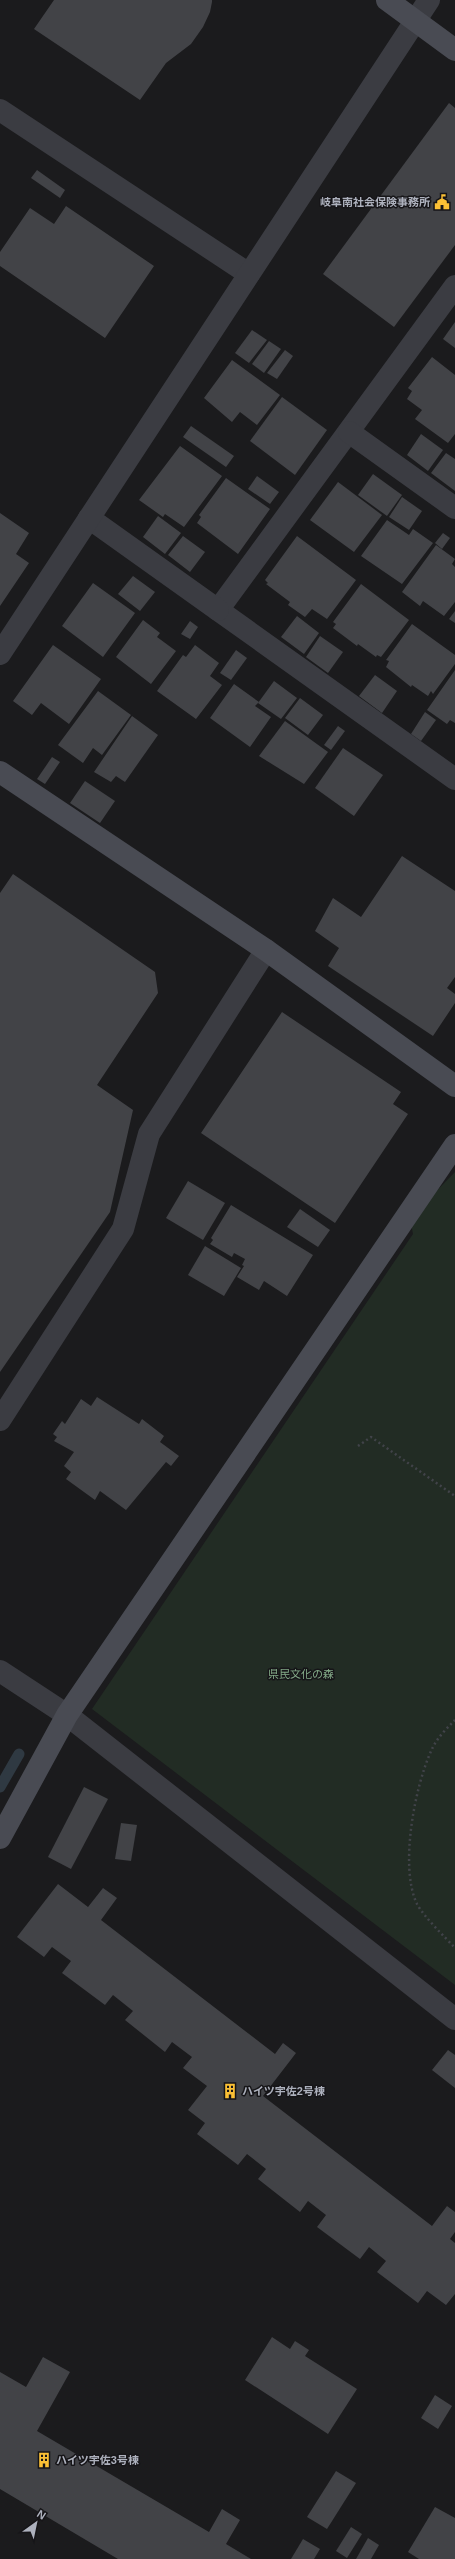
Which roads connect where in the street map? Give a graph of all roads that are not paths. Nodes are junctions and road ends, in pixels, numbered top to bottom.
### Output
1 (387, 0) edge
2 (429, 0) edge
3 (415, 21) junction
4 (455, 50) edge
5 (0, 110) edge
6 (249, 274) junction
7 (455, 286) edge
8 (349, 432) junction
9 (455, 508) edge
10 (89, 518) junction
11 (218, 610) junction
12 (0, 654) edge
13 (0, 772) edge
14 (455, 779) edge
15 (266, 950) junction
16 (455, 1086) edge
17 (455, 1145) edge
18 (0, 1420) edge
19 (0, 1671) edge
20 (67, 1715) junction
21 (0, 1838) edge
22 (455, 2019) edge

1 - 3 street
2 - 3 street
3 - 4 street
3 - 6 street
5 - 6 street
6 - 10 street
7 - 8 street
8 - 9 street
8 - 11 street
10 - 11 street
10 - 12 street
11 - 14 street
13 - 15 street
15 - 16 street
15 - 18 street
17 - 20 street
19 - 20 street
20 - 21 street
20 - 22 street

